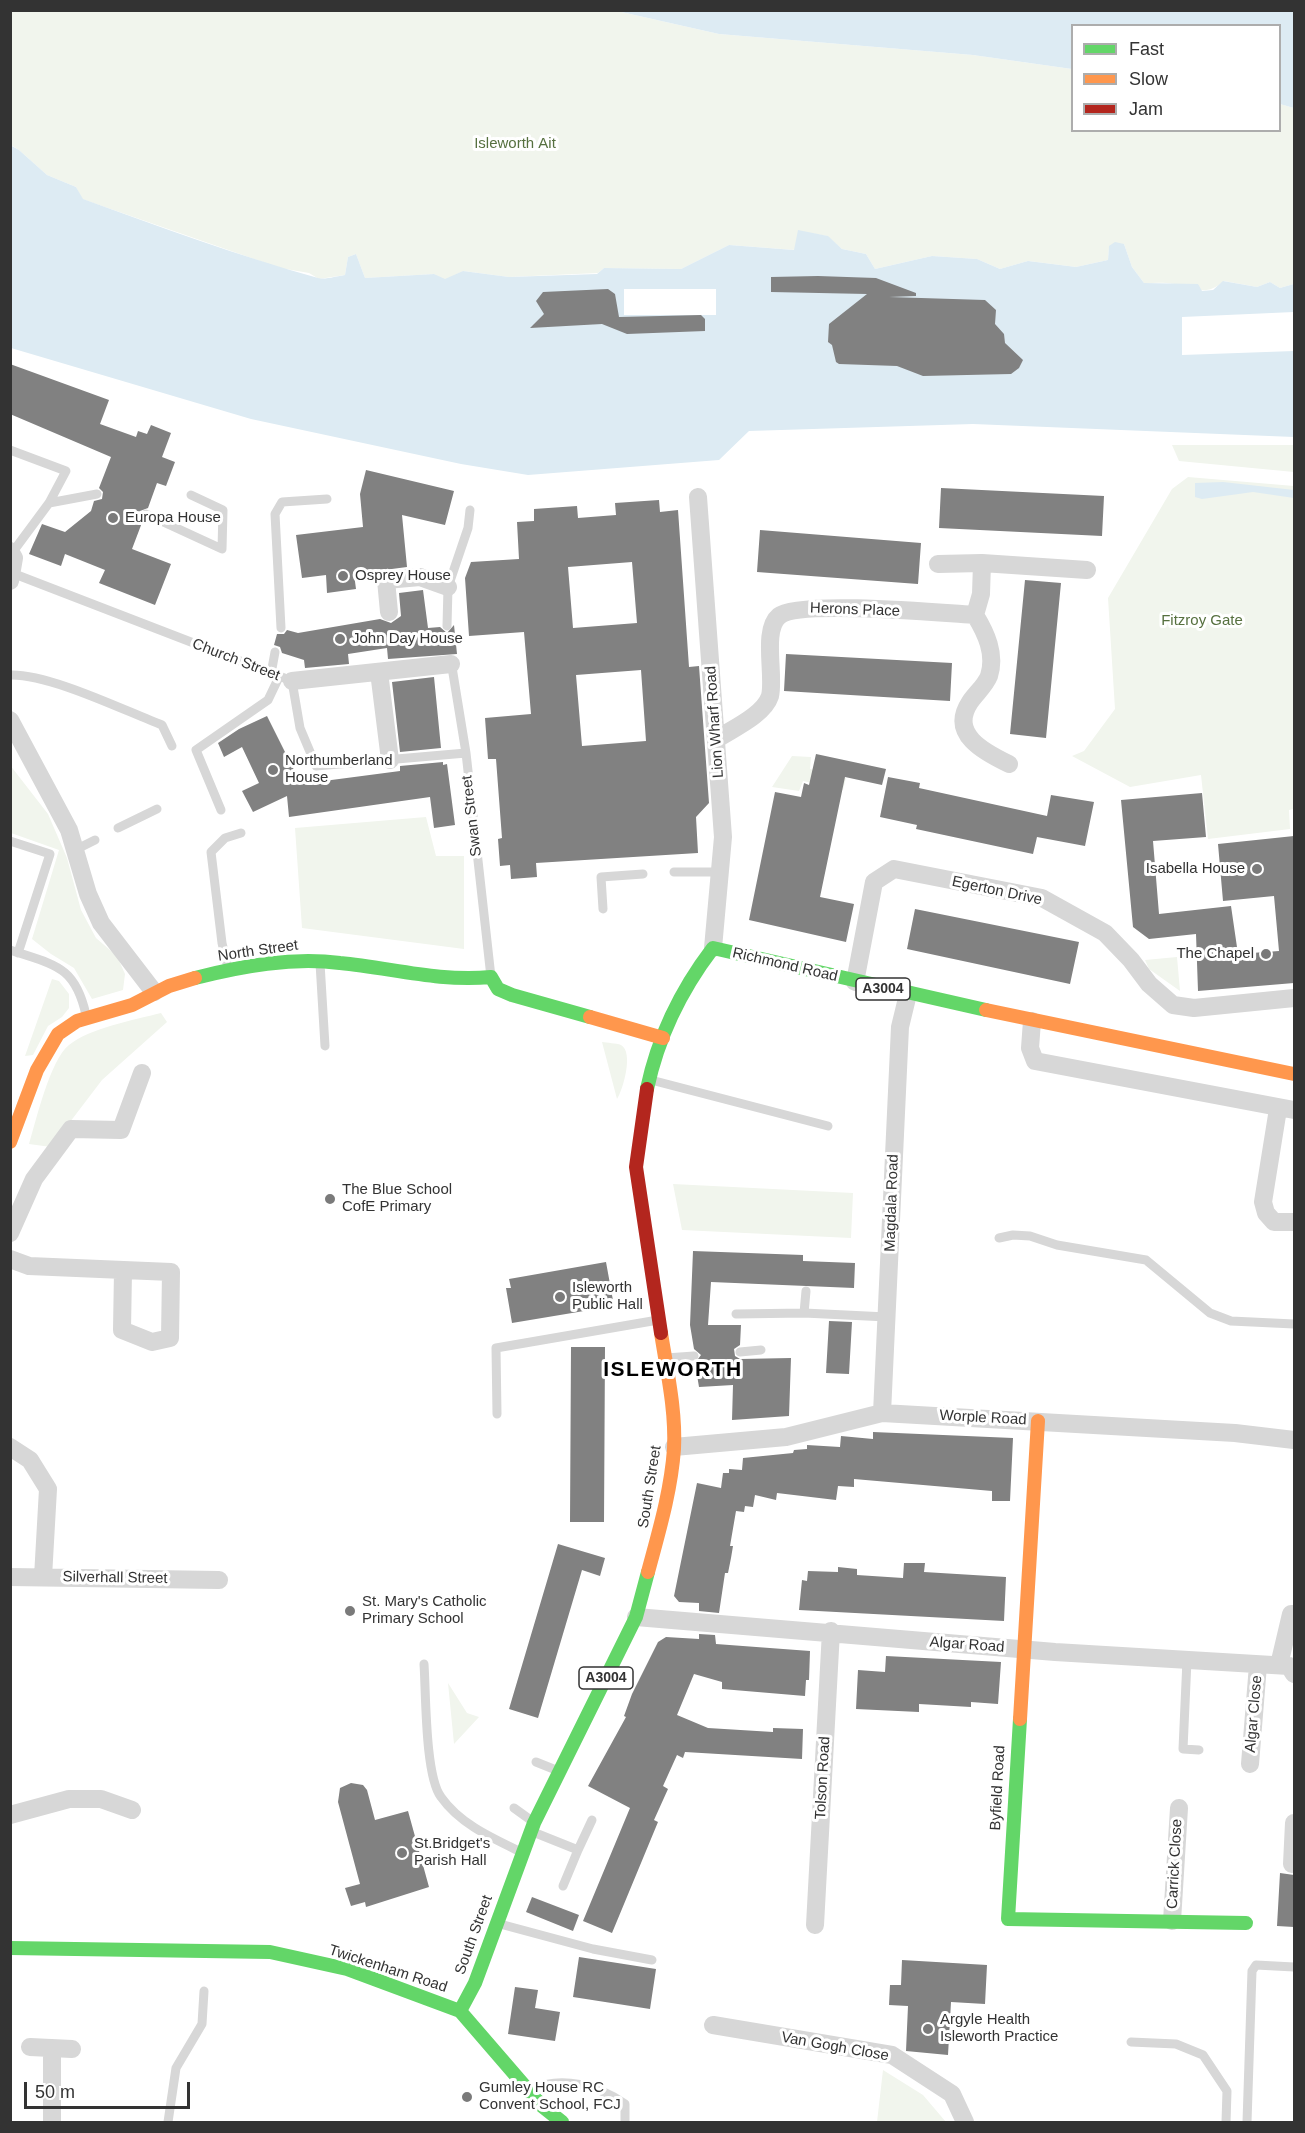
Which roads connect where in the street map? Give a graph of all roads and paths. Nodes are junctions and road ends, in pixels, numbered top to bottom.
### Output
1 (10, 450) edge
2 (97, 494) dead end
3 (190, 495) dead end
4 (698, 497) dead end
5 (327, 499) dead end
6 (50, 503) junction
7 (470, 510) dead end
8 (146, 514) dead end
9 (11, 552) edge
10 (982, 563) junction
11 (938, 564) dead end
12 (1087, 570) dead end
13 (11, 577) edge
14 (448, 587) junction
15 (389, 612) dead end
16 (975, 615) junction
17 (447, 626) dead end
18 (280, 628) dead end
19 (275, 652) dead end
20 (451, 660) joint
21 (379, 672) junction
22 (10, 675) edge
23 (281, 677) junction
24 (10, 720) edge
25 (717, 739) junction
26 (172, 746) dead end
27 (466, 753) junction
28 (390, 760) junction
29 (1009, 764) dead end
30 (157, 809) dead end
31 (221, 810) dead end
32 (118, 828) dead end
33 (241, 834) dead end
34 (95, 840) dead end
35 (10, 842) edge
36 (77, 849) junction
37 (674, 872) dead end
38 (720, 872) junction
39 (643, 874) dead end
40 (603, 909) dead end
41 (713, 948) junction
42 (14, 952) edge
43 (320, 960) junction
44 (229, 971) junction
45 (490, 977) junction
46 (855, 982) junction
47 (154, 992) junction
48 (908, 994) junction
49 (1294, 998) edge
50 (87, 1017) junction
51 (1032, 1021) junction
52 (663, 1038) junction
53 (325, 1046) dead end
54 (142, 1073) dead end
55 (1294, 1074) edge
56 (648, 1079) junction
57 (1286, 1110) edge
58 (828, 1126) dead end
59 (10, 1142) edge
60 (1294, 1222) edge
61 (10, 1233) edge
62 (999, 1238) dead end
63 (10, 1259) edge
64 (123, 1271) dead end
65 (806, 1291) dead end
66 (804, 1312) junction
67 (736, 1314) dead end
68 (887, 1317) junction
69 (660, 1320) junction
70 (1294, 1324) edge
71 (760, 1350) dead end
72 (740, 1352) dead end
73 (694, 1356) dead end
74 (666, 1358) junction
75 (882, 1413) junction
76 (497, 1414) dead end
77 (1038, 1420) junction
78 (1294, 1440) edge
79 (10, 1447) edge
80 (674, 1447) junction
81 (10, 1577) edge
82 (43, 1577) junction
83 (219, 1580) dead end
84 (1294, 1614) edge
85 (636, 1617) junction
86 (831, 1631) junction
87 (1022, 1649) junction
88 (1187, 1660) junction
89 (424, 1664) dead end
90 (1258, 1665) junction
91 (1287, 1670) edge
92 (1199, 1750) dead end
93 (536, 1762) dead end
94 (1250, 1764) dead end
95 (560, 1772) junction
96 (514, 1808) dead end
97 (1179, 1808) dead end
98 (132, 1810) dead end
99 (10, 1815) edge
100 (592, 1820) dead end
101 (1294, 1822) edge
102 (532, 1826) junction
103 (578, 1850) junction
104 (520, 1852) junction
105 (1292, 1864) dead end
106 (563, 1886) dead end
107 (1172, 1921) junction
108 (497, 1923) junction
109 (1246, 1923) dead end
110 (815, 1926) dead end
111 (10, 1948) edge
112 (652, 1960) dead end
113 (1294, 1967) edge
114 (204, 1991) dead end
115 (460, 2011) junction
116 (714, 2025) dead end
117 (1131, 2042) dead end
118 (30, 2047) dead end
119 (52, 2048) junction
120 (72, 2049) dead end
121 (528, 2090) junction
122 (51, 2122) edge
123 (168, 2122) edge
124 (562, 2122) edge
125 (625, 2122) edge
126 (965, 2122) edge
127 (1226, 2122) edge
128 (1247, 2122) edge

1 - 6 lane
2 - 6 lane
3 - 8 lane
4 - 25 street, Lion Wharf Road
5 - 18 lane
6 - 9 lane
7 - 14 lane
9 - 13 street, Church Street
10 - 11 street
10 - 12 street
10 - 16 street
13 - 23 lane, Church Street
14 - 15 street
14 - 17 lane
16 - 25 street, Herons Place
16 - 29 street
19 - 23 lane
20 - 21 street
20 - 27 lane, Swan Street
21 - 23 street
21 - 28 street
22 - 26 lane
23 - 28 lane, Church Street
23 - 31 lane
24 - 36 street
25 - 38 street, Lion Wharf Road
27 - 28 lane, Church Street
27 - 45 lane, Swan Street
30 - 32 lane
33 - 44 lane
34 - 36 lane
35 - 42 lane
36 - 47 street
37 - 38 lane
38 - 41 street, Lion Wharf Road
39 - 40 lane
41 - 46 main road, Richmond Road / A3004
41 - 52 main road, South Street / A3004
42 - 50 lane
43 - 44 main road, North Street
43 - 45 main road, North Street
43 - 53 lane
44 - 47 main road, North Street
45 - 52 main road
46 - 48 main road, Richmond Road / A3004
46 - 49 street, Egerton Drive
47 - 50 main road, North Street
48 - 51 main road, Richmond Road / A3004
48 - 68 street, Magdala Road
50 - 59 main road, North Street
51 - 55 main road, Richmond Road / A3004
51 - 57 street
52 - 56 main road, South Street / A3004
54 - 61 street
56 - 58 lane
56 - 69 main road, South Street / A3004
57 - 60 street
62 - 70 lane
63 - 64 street
65 - 66 lane
66 - 67 lane
66 - 68 lane
68 - 75 street, Magdala Road
69 - 74 main road, South Street / A3004
69 - 76 lane
71 - 72 lane
73 - 74 lane
74 - 80 main road, South Street / A3004
75 - 77 street, Worple Road
75 - 80 street, Worple Road
77 - 78 street, Worple Road
77 - 87 main road, Byfield Road
79 - 82 street
80 - 85 main road, South Street / A3004
81 - 82 street, Silverhall Street
82 - 83 street, Silverhall Street
84 - 91 street
85 - 86 street, Algar Road
85 - 95 main road, South Street / A3004
86 - 87 street, Algar Road
86 - 110 street, Tolson Road
87 - 88 street, Algar Road
87 - 107 main road, Byfield Road
88 - 90 street, Algar Road
88 - 92 lane
89 - 104 lane
90 - 91 street, Algar Road
90 - 94 street, Algar Close
93 - 95 lane
95 - 102 main road, South Street / A3004
96 - 102 lane
97 - 107 street, Carrick Close
98 - 99 street
100 - 103 lane
101 - 105 street
102 - 103 lane
102 - 104 main road, South Street / A3004
103 - 106 lane
104 - 108 main road, South Street / A3004
107 - 109 main road, Byfield Road
108 - 112 lane
108 - 115 main road, South Street / A3004
111 - 115 main road, Twickenham Road
113 - 128 lane
114 - 123 lane
115 - 121 main road, Twickenham Road
116 - 126 street, Van Gogh Close
117 - 127 lane
118 - 119 street
119 - 120 street
119 - 122 street
121 - 124 main road, Twickenham Road
121 - 125 lane

